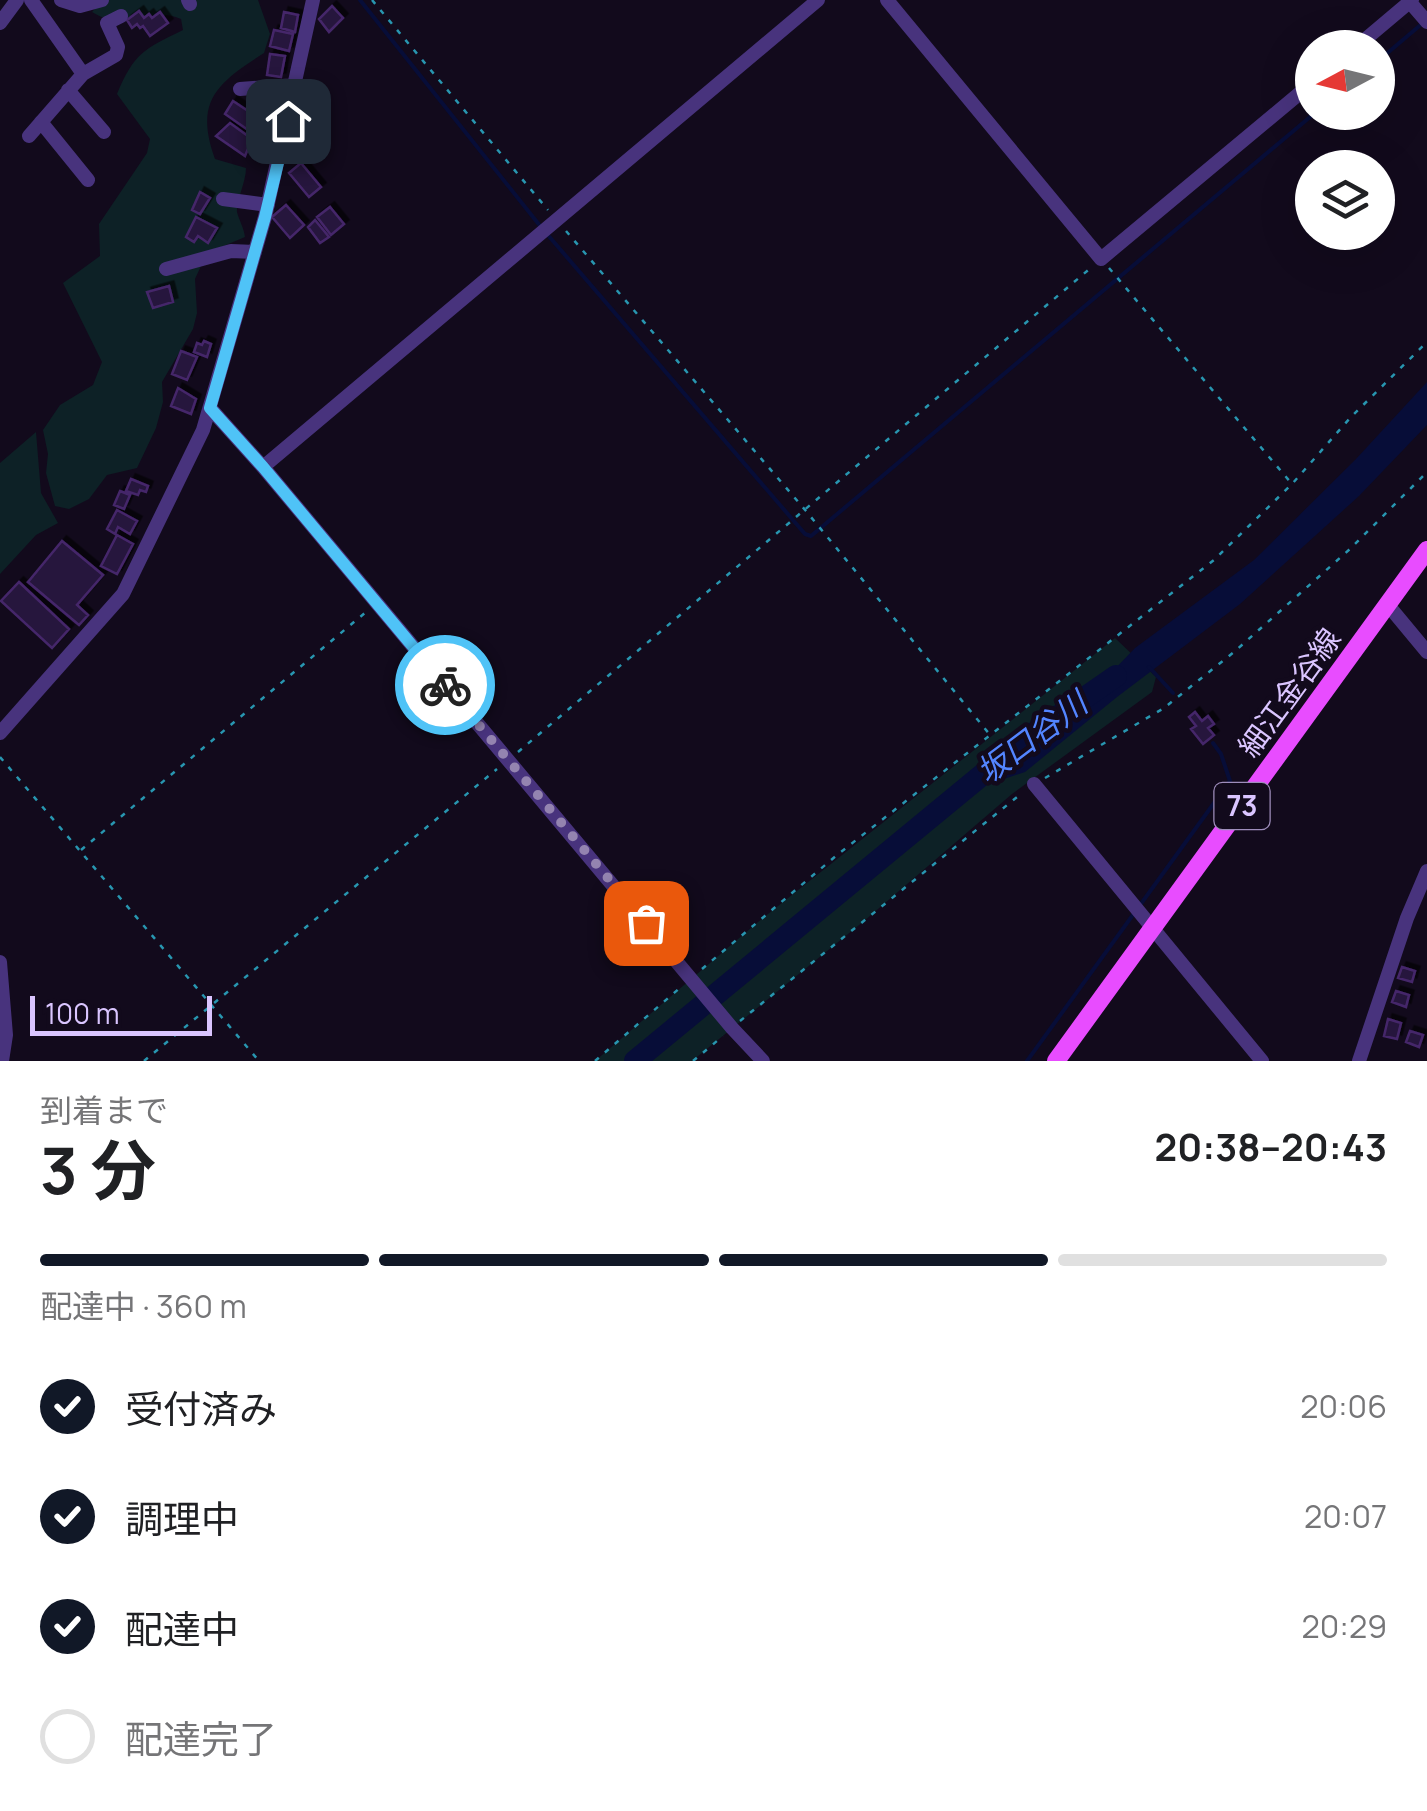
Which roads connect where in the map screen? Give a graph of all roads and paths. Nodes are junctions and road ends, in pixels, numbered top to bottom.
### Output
1 (18, 0) edge
2 (31, 0) edge
3 (61, 0) edge
4 (102, 0) edge
5 (313, 0) edge
6 (372, 0) edge
7 (818, 0) edge
8 (886, 0) edge
9 (1410, 1) edge
10 (122, 16) dead end
11 (1424, 18) edge
12 (0, 23) edge
13 (1376, 30) edge
14 (83, 74) junction
15 (296, 85) junction
16 (240, 89) dead end
17 (68, 90) junction
18 (1295, 97) edge
19 (41, 122) junction
20 (104, 132) dead end
21 (29, 136) dead end
22 (88, 180) dead end
23 (223, 199) dead end
24 (268, 205) junction
25 (553, 223) junction
26 (255, 252) junction
27 (1102, 259) junction
28 (166, 269) dead end
29 (1112, 272) dead end
30 (1427, 342) edge
31 (210, 408) junction
32 (263, 467) junction
33 (1427, 472) edge
34 (1292, 484) junction
35 (806, 511) junction
36 (782, 530) dead end
37 (1427, 550) edge
38 (375, 604) junction
39 (1388, 605) junction
40 (1427, 652) edge
41 (0, 733) edge
42 (992, 736) junction
43 (0, 758) edge
44 (1034, 784) junction
45 (82, 850) junction
46 (1427, 871) edge
47 (1148, 922) junction
48 (0, 962) edge
49 (691, 978) junction
50 (213, 1005) junction
51 (732, 1028) junction
52 (2, 1061) edge
53 (144, 1061) edge
54 (258, 1061) edge
55 (594, 1061) edge
56 (694, 1061) edge
57 (763, 1061) edge
58 (1056, 1061) edge
59 (1262, 1061) edge
60 (1359, 1061) edge

1 - 12 street
2 - 14 street
3 - 4 street
5 - 15 street
6 - 25 path
7 - 25 street
8 - 27 street
9 - 11 street
9 - 13 street
10 - 14 street
14 - 17 street
15 - 16 street
15 - 24 street
17 - 19 street
17 - 20 street
18 - 27 street
19 - 21 street
19 - 22 street
23 - 24 street
24 - 26 street
25 - 32 street
25 - 35 path
26 - 28 street
26 - 31 street
27 - 35 path
29 - 34 path
30 - 34 path
31 - 32 street
31 - 41 street
32 - 38 street
33 - 44 path
34 - 42 path
35 - 36 path
35 - 42 path
37 - 39 main road, 細江金谷線 / 73
38 - 45 path
38 - 49 street
39 - 40 street
39 - 47 main road, 細江金谷線 / 73
42 - 49 path
43 - 45 path
44 - 47 street
44 - 51 path
45 - 50 path
46 - 60 street
47 - 58 main road, 細江金谷線 / 73
47 - 59 street
48 - 52 street
49 - 51 street
49 - 55 path
50 - 53 path
50 - 54 path
51 - 56 path
51 - 57 street

